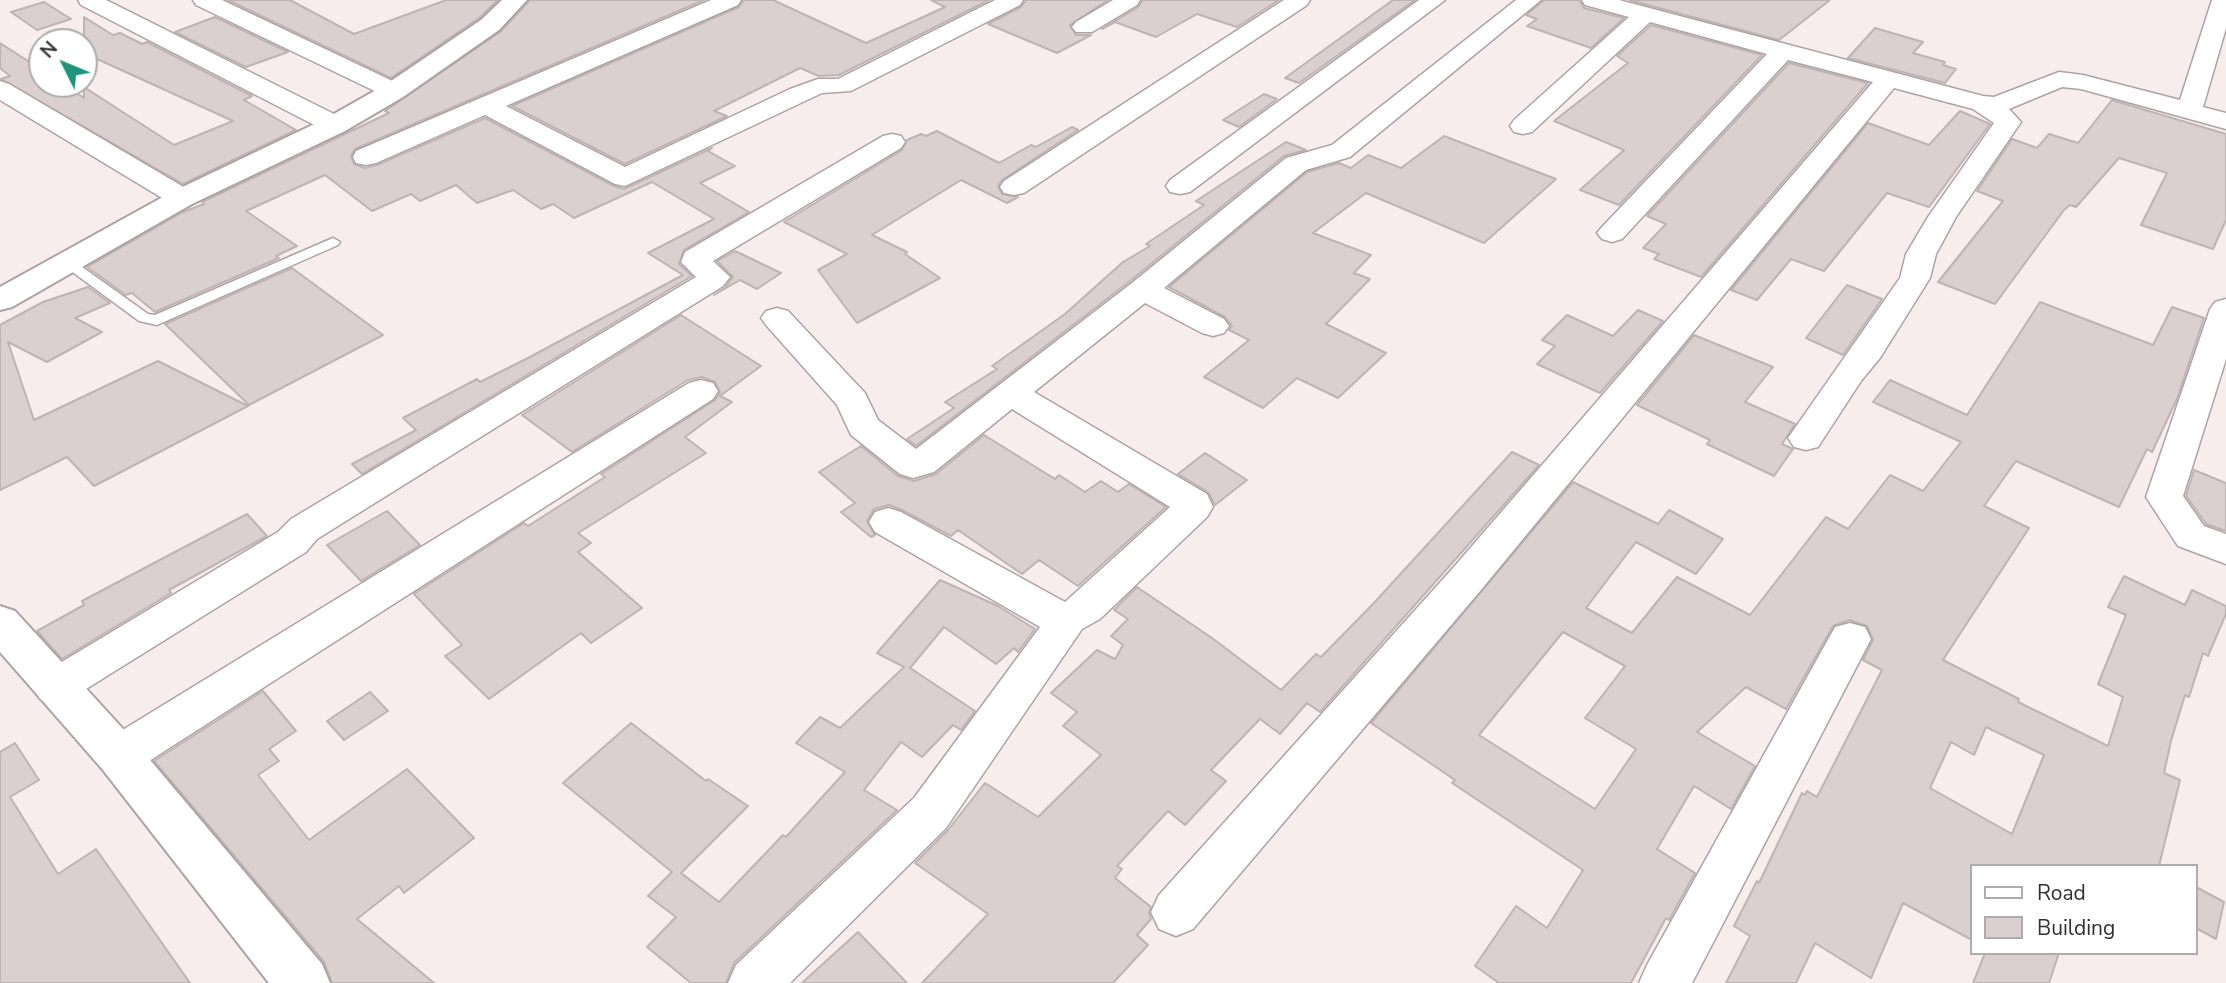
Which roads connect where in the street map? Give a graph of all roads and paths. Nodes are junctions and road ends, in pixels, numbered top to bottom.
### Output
1 (89, 0) edge
2 (204, 0) edge
3 (515, 0) edge
4 (730, 0) edge
5 (1012, 0) edge
6 (1129, 0) edge
7 (1299, 0) edge
8 (1434, 0) edge
9 (1530, 0) edge
10 (1593, 0) edge
11 (2222, 0) edge
12 (1644, 15) junction
13 (1084, 27) dead end
14 (1784, 50) junction
15 (1888, 80) junction
16 (0, 89) edge
17 (394, 91) junction
18 (1982, 104) junction
19 (485, 105) junction
20 (2189, 111) junction
21 (2226, 121) edge
22 (335, 125) junction
23 (1523, 126) dead end
24 (892, 142) dead end
25 (366, 157) dead end
26 (1180, 186) dead end
27 (1014, 187) dead end
28 (181, 198) junction
29 (1612, 233) dead end
30 (333, 242) dead end
31 (66, 262) junction
32 (1143, 289) junction
33 (0, 300) edge
34 (2226, 309) edge
35 (776, 318) dead end
36 (1213, 326) dead end
37 (701, 391) dead end
38 (1011, 393) junction
39 (1806, 438) dead end
40 (888, 522) dead end
41 (2226, 550) edge
42 (1059, 619) junction
43 (0, 623) edge
44 (1850, 639) dead end
45 (55, 687) junction
46 (119, 756) junction
47 (1176, 912) dead end
48 (303, 983) edge
49 (754, 983) edge
50 (1665, 983) edge

1 - 22 street
2 - 17 street
3 - 17 street
4 - 19 street
5 - 19 street
6 - 13 street
7 - 27 street
8 - 26 street
9 - 32 street
10 - 12 street
11 - 20 street
12 - 14 street
12 - 23 street
14 - 15 street
14 - 29 street
15 - 18 street
15 - 47 street
16 - 28 street
17 - 22 street
18 - 20 street
18 - 39 street
19 - 25 street
20 - 21 street
22 - 28 street
24 - 45 street
28 - 31 street
30 - 31 lane
31 - 33 street
32 - 36 street
32 - 38 street
34 - 41 street
35 - 38 street
37 - 46 street
38 - 42 street
40 - 42 street
42 - 49 street
43 - 45 street
44 - 50 street
45 - 46 street
46 - 48 street

